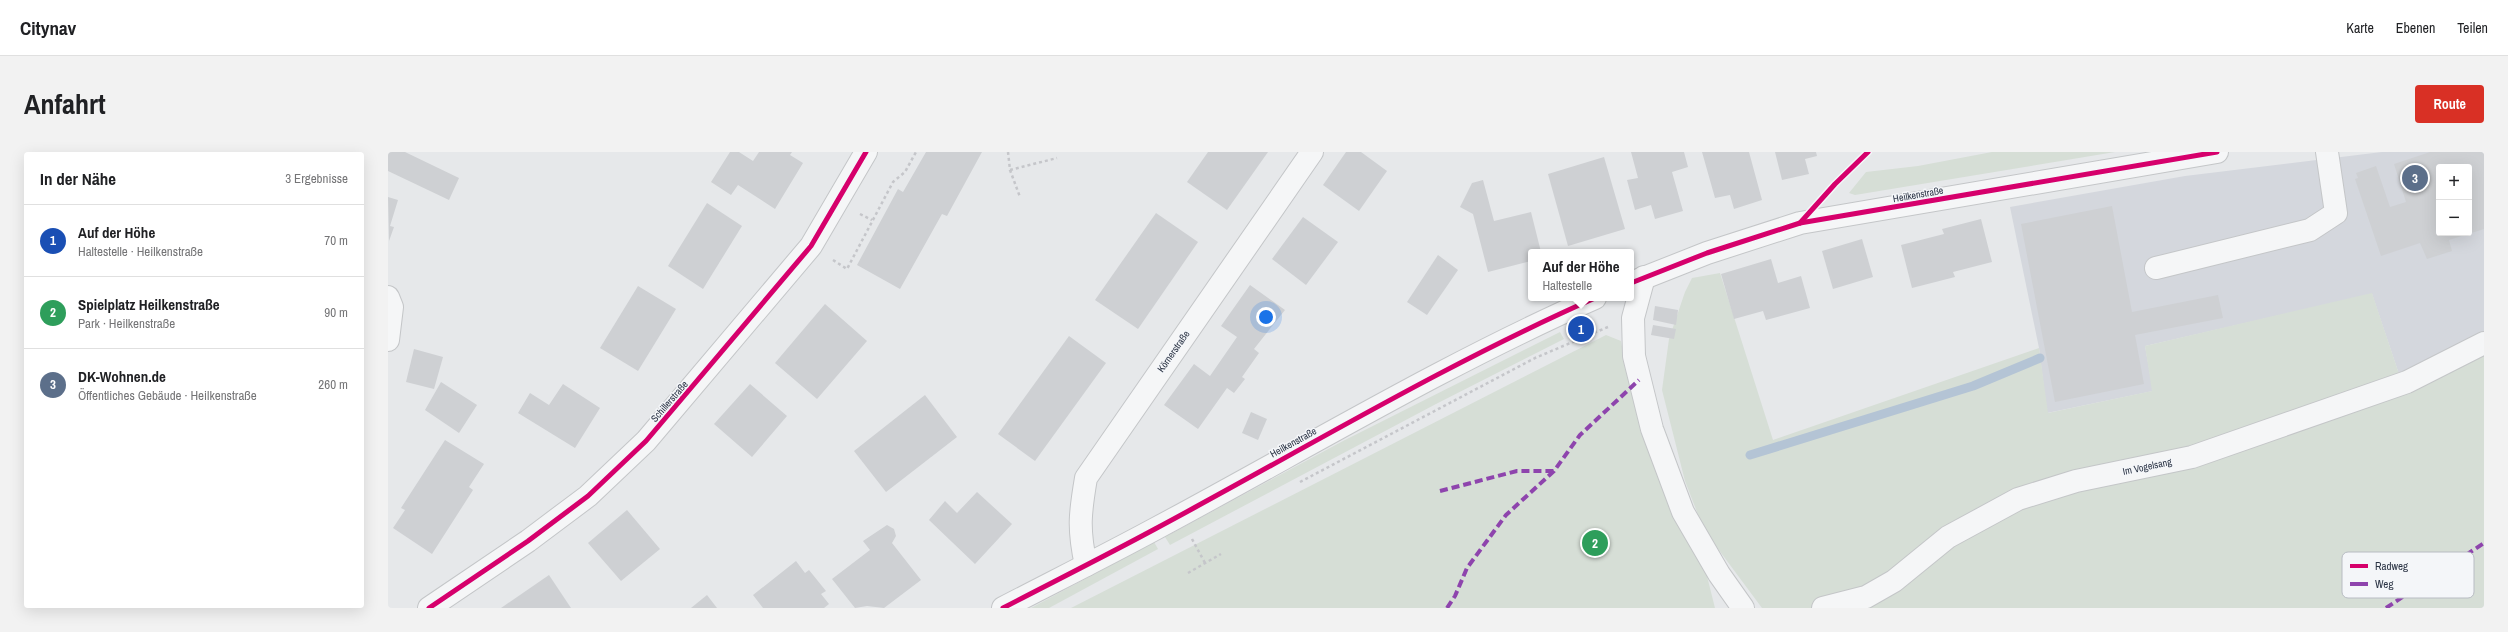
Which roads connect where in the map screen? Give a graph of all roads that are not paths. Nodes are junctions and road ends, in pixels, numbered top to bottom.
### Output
1 (866, 152) edge
2 (1312, 152) edge
3 (2217, 152) edge
4 (2327, 152) edge
5 (2189, 154) edge
6 (2156, 268) dead end
7 (1637, 280) edge
8 (388, 297) edge
9 (1588, 301) edge
10 (388, 340) edge
11 (2484, 343) edge
12 (1086, 565) junction
13 (429, 608) edge
14 (1003, 608) edge
15 (1743, 608) edge
16 (1823, 608) edge

1 - 13 street, Schillerstraße
2 - 12 street, Körnerstraße
3 - 5 street, Heilkenstraße
4 - 6 street
5 - 7 street, Heilkenstraße
7 - 15 street
8 - 10 street
9 - 12 street, Heilkenstraße
11 - 16 street, Im Vogelsang
12 - 14 street, Heilkenstraße

